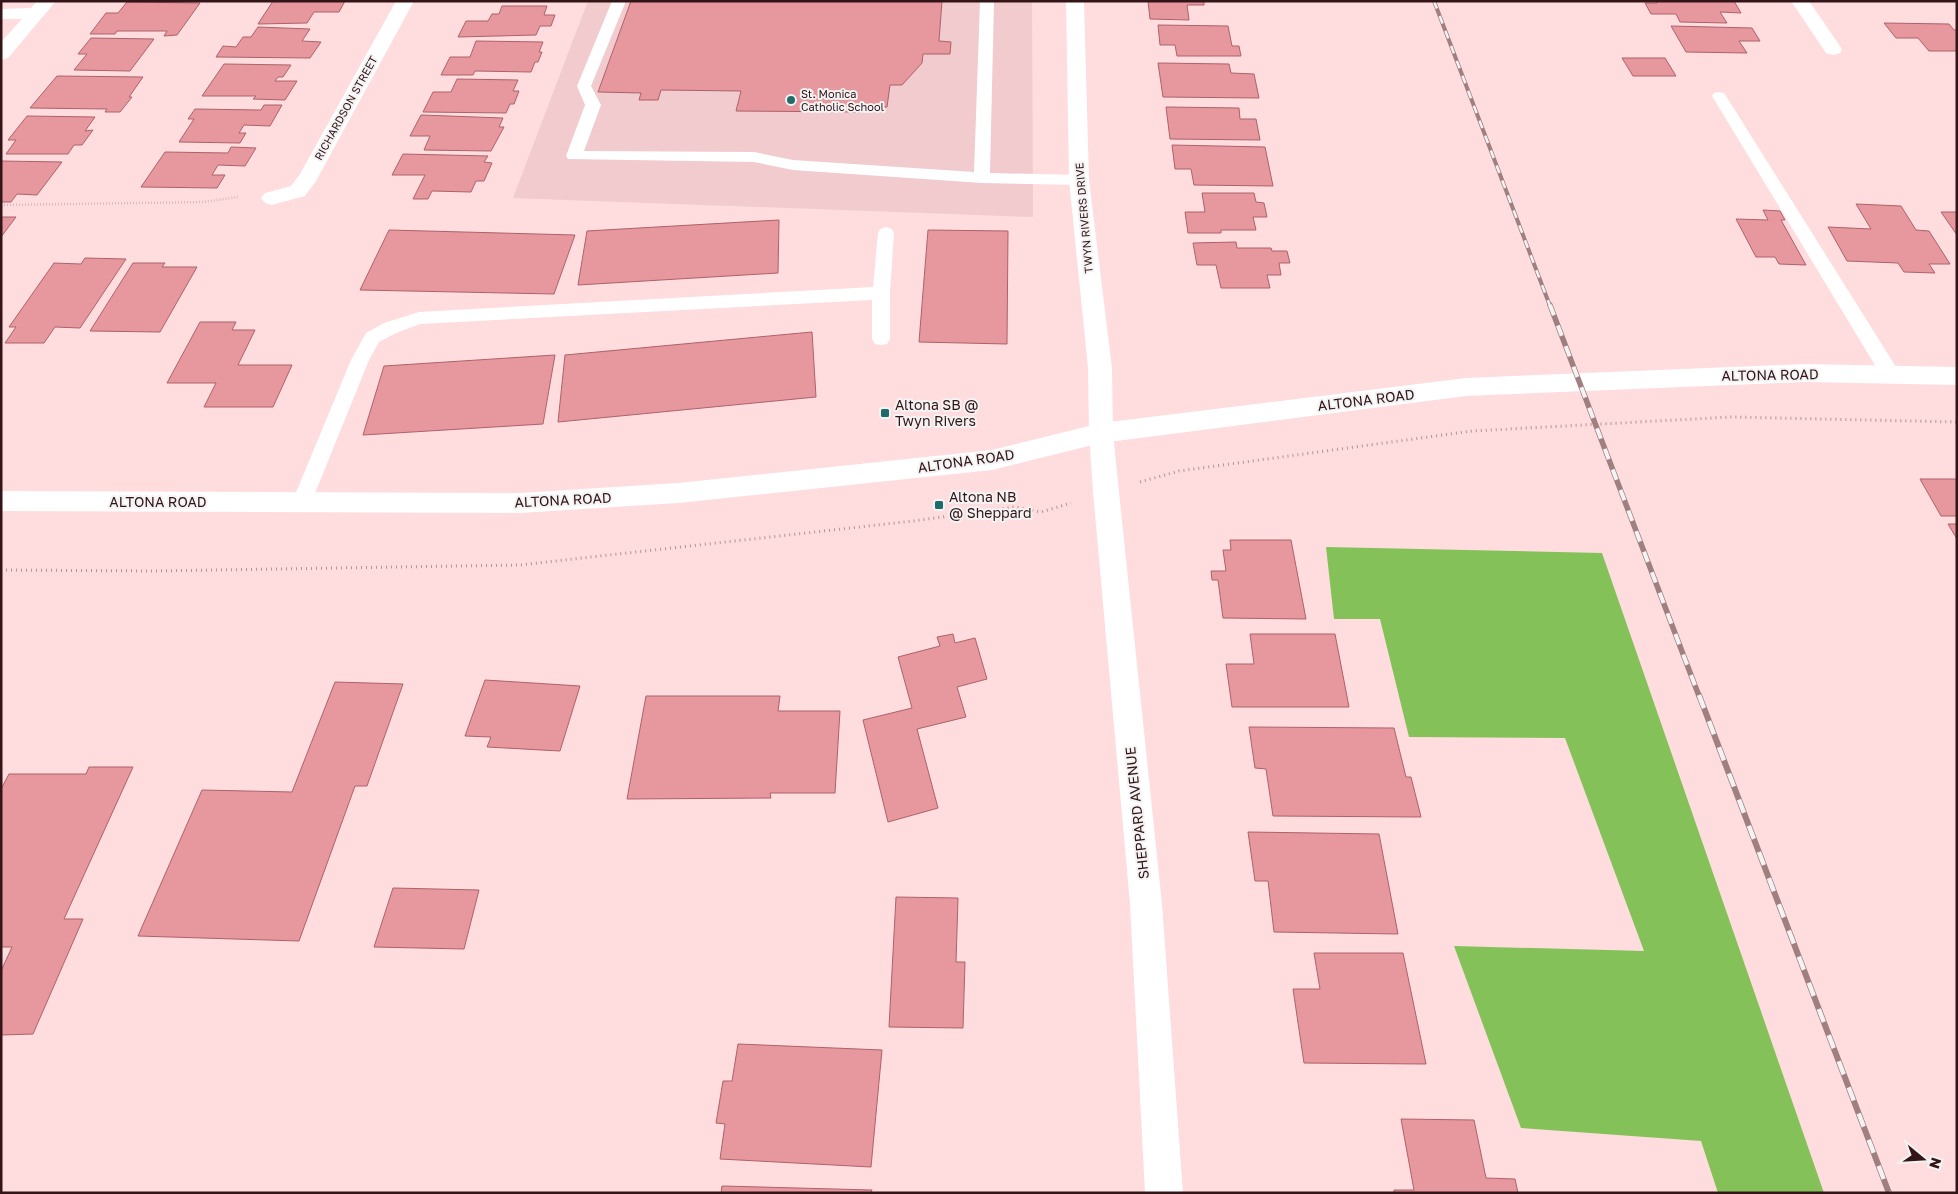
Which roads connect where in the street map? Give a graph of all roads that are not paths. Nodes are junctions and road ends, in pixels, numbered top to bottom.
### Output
1 (405, 1) edge
2 (619, 1) edge
3 (987, 1) edge
4 (1075, 1) edge
5 (1800, 1) edge
6 (42, 7) edge
7 (1, 14) edge
8 (1833, 49) dead end
9 (1, 54) edge
10 (1719, 96) dead end
11 (982, 178) junction
12 (1079, 180) junction
13 (272, 198) road end
14 (886, 233) dead end
15 (881, 293) junction
16 (881, 339) dead end
17 (1891, 375) junction
18 (1957, 376) edge
19 (1101, 433) junction
20 (1, 501) edge
21 (302, 502) junction
22 (1164, 1193) edge

1 - 13 street, RICHARDSON STREET
2 - 11 lane
3 - 11 lane
4 - 12 street, TWYN RIVERS DRIVE
5 - 8 street
6 - 7 street
6 - 9 street
10 - 17 lane
11 - 12 lane
12 - 19 street, TWYN RIVERS DRIVE
14 - 15 lane
15 - 16 lane
15 - 21 lane
17 - 18 street, ALTONA ROAD
17 - 19 street, ALTONA ROAD
19 - 21 street, ALTONA ROAD
19 - 22 street, SHEPPARD AVENUE
20 - 21 street, ALTONA ROAD

